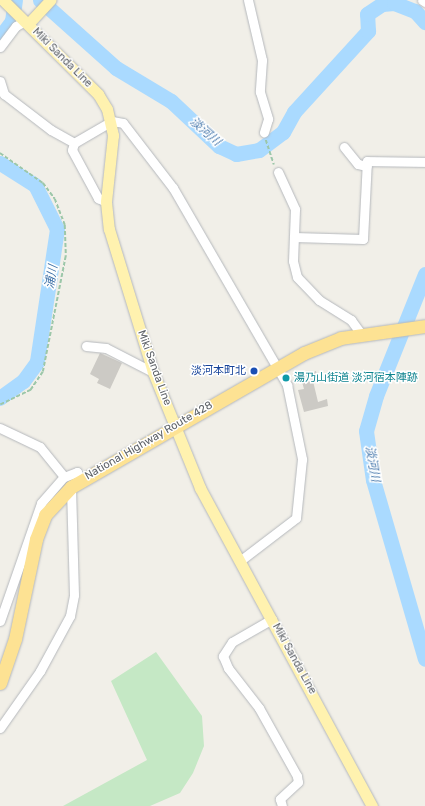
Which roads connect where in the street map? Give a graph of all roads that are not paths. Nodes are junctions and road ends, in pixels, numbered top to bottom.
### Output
1 (50, 0) edge
2 (248, 0) edge
3 (422, 0) edge
4 (6, 2) edge
5 (425, 2) edge
6 (26, 19) junction
7 (0, 47) edge
8 (0, 81) edge
9 (112, 121) junction
10 (264, 132) road end
11 (74, 143) junction
12 (344, 147) dead end
13 (425, 162) edge
14 (367, 166) junction
15 (278, 172) road end
16 (106, 202) junction
17 (294, 237) junction
18 (425, 326) edge
19 (361, 334) junction
20 (86, 346) dead end
21 (278, 367) junction
22 (153, 372) junction
23 (175, 426) junction
24 (0, 428) edge
25 (67, 482) junction
26 (241, 560) junction
27 (272, 619) junction
28 (0, 621) edge
29 (0, 683) edge
30 (0, 728) edge
31 (282, 806) edge
32 (372, 806) edge

1 - 6 main road
2 - 10 street
3 - 5 street
4 - 6 main road, Miki Sanda Line
6 - 7 street
6 - 9 main road, Miki Sanda Line
8 - 11 street
9 - 11 street
9 - 16 main road, Miki Sanda Line
9 - 21 street
11 - 16 street
12 - 14 street
13 - 14 street
14 - 17 street
15 - 17 street
16 - 22 main road, Miki Sanda Line
17 - 19 street
18 - 19 highway, National Highway Route 428
19 - 21 highway, National Highway Route 428
20 - 22 street
21 - 23 highway, National Highway Route 428
21 - 26 street
22 - 23 main road, Miki Sanda Line
23 - 25 highway, National Highway Route 428
23 - 26 main road, Miki Sanda Line
24 - 25 street
25 - 28 street
25 - 29 highway, National Highway Route 428
25 - 30 street
26 - 27 main road, Miki Sanda Line
27 - 31 street
27 - 32 main road, Miki Sanda Line

